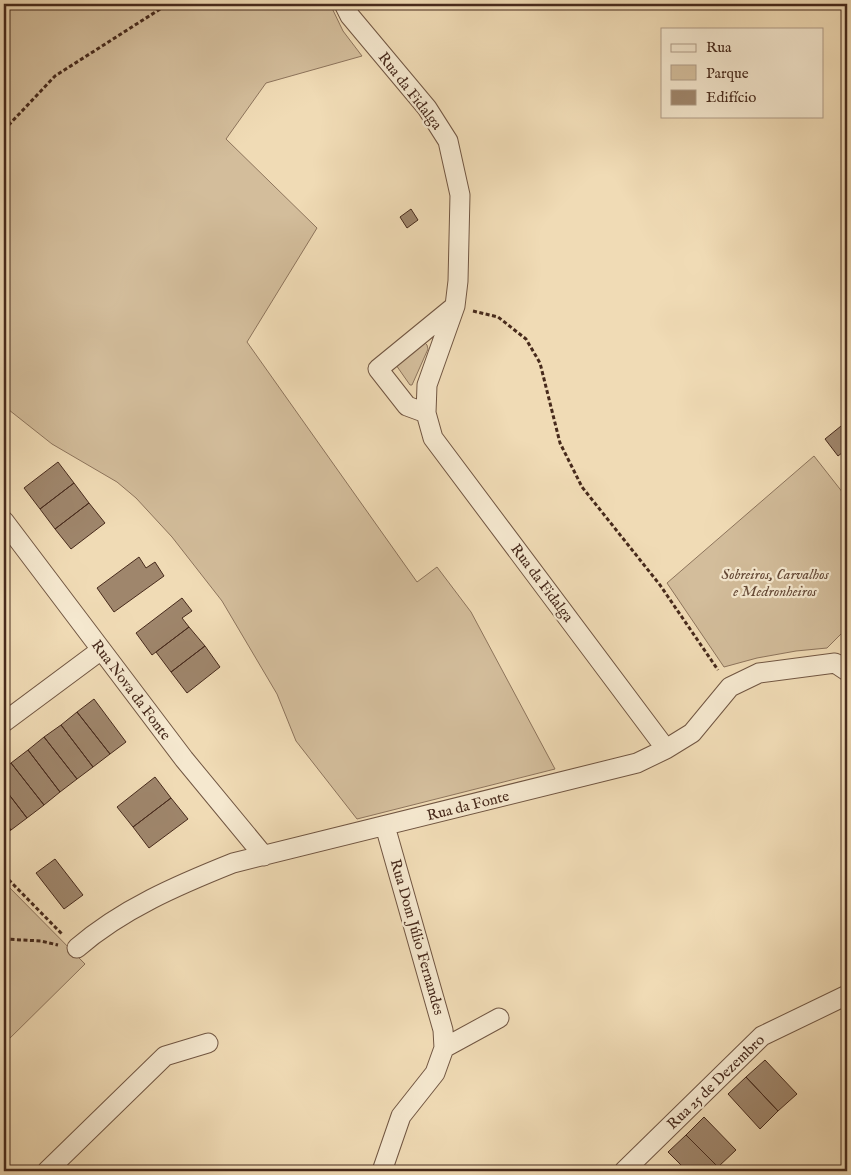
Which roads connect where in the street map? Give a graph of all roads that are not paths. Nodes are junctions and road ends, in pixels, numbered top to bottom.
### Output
1 (344, 4) edge
2 (455, 306) junction
3 (426, 414) junction
4 (4, 521) edge
5 (101, 650) junction
6 (847, 672) edge
7 (4, 722) edge
8 (666, 749) junction
9 (385, 826) junction
10 (264, 856) junction
11 (77, 948) road end
12 (847, 996) edge
13 (499, 1018) dead end
14 (208, 1043) dead end
15 (444, 1048) junction
16 (46, 1171) edge
17 (382, 1171) edge
18 (624, 1171) edge

1 - 2 street, Rua da Fidalga
2 - 3 street, Rua da Fidalga
2 - 3 street
3 - 8 street, Rua da Fidalga
4 - 5 street, Rua Nova da Fonte
5 - 7 street
5 - 10 street, Rua Nova da Fonte
6 - 8 street, Rua da Fonte
8 - 9 street, Rua da Fonte
9 - 10 street, Rua da Fonte
9 - 15 street, Rua Dom Júlio Fernandes
10 - 11 street, Rua da Fonte
12 - 18 street, Rua 25 de Dezembro
13 - 15 street
14 - 16 street
15 - 17 street, Rua Dom Júlio Fernandes

